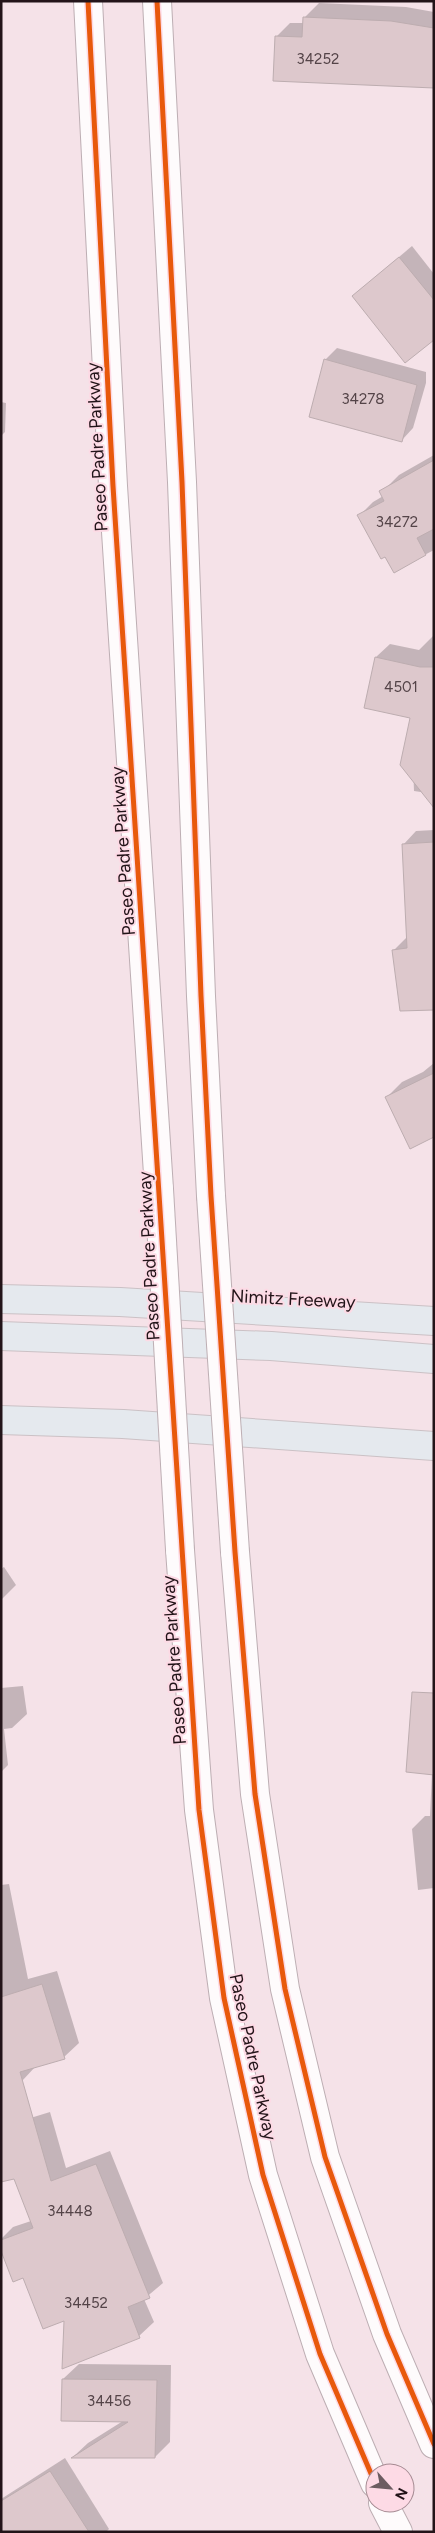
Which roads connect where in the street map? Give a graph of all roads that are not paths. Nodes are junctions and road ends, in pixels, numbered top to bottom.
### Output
1 (88, 1) edge
2 (157, 1) edge
3 (1, 1299) edge
4 (434, 1321) edge
5 (1, 1336) edge
6 (434, 1359) edge
7 (1, 1420) edge
8 (434, 1446) edge
9 (434, 2444) edge
10 (366, 2463) edge
11 (388, 2513) edge
12 (398, 2532) edge

1 - 10 main road, Paseo Padre Parkway, bridge
2 - 9 main road, bridge
3 - 4 highway, Nimitz Freeway
5 - 6 highway
7 - 8 highway
11 - 12 main road

